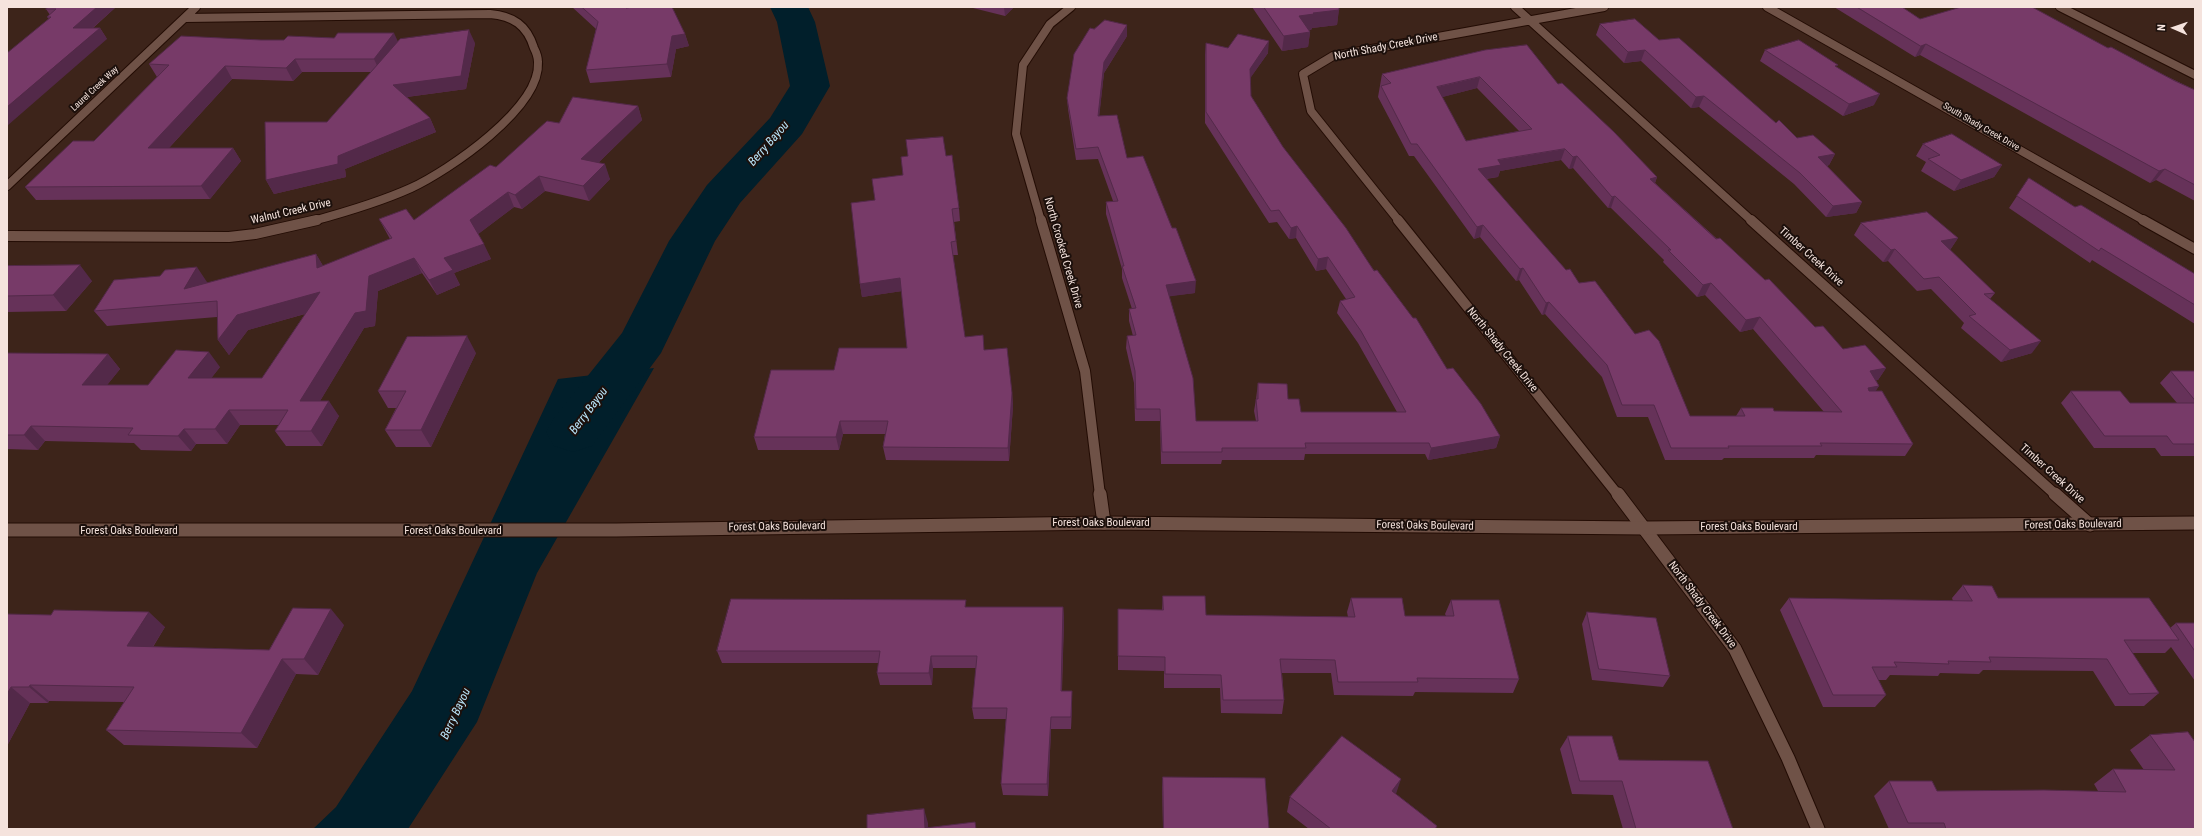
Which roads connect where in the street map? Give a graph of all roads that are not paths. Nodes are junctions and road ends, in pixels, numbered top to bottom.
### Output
1 (196, 7) edge
2 (1071, 7) edge
3 (1515, 7) edge
4 (1604, 7) edge
5 (1767, 7) edge
6 (2060, 7) edge
7 (185, 18) junction
8 (1529, 20) junction
9 (2195, 75) edge
10 (7, 186) edge
11 (7, 236) edge
12 (2195, 249) edge
13 (1104, 523) junction
14 (2195, 523) edge
15 (2090, 525) junction
16 (1645, 528) junction
17 (7, 530) edge
18 (1818, 829) edge

1 - 7 street, Laurel Creek Way
2 - 13 street, North Crooked Creek Drive
3 - 8 street, Timber Creek Drive
4 - 8 street
5 - 12 street, South Shady Creek Drive
6 - 9 street
7 - 10 street, Laurel Creek Way
7 - 11 street, Walnut Creek Drive
8 - 15 street, Timber Creek Drive
8 - 16 street, North Shady Creek Drive
13 - 16 street, Forest Oaks Boulevard
13 - 17 street, Forest Oaks Boulevard
14 - 15 street, Forest Oaks Boulevard
15 - 16 street, Forest Oaks Boulevard
16 - 18 street, North Shady Creek Drive

